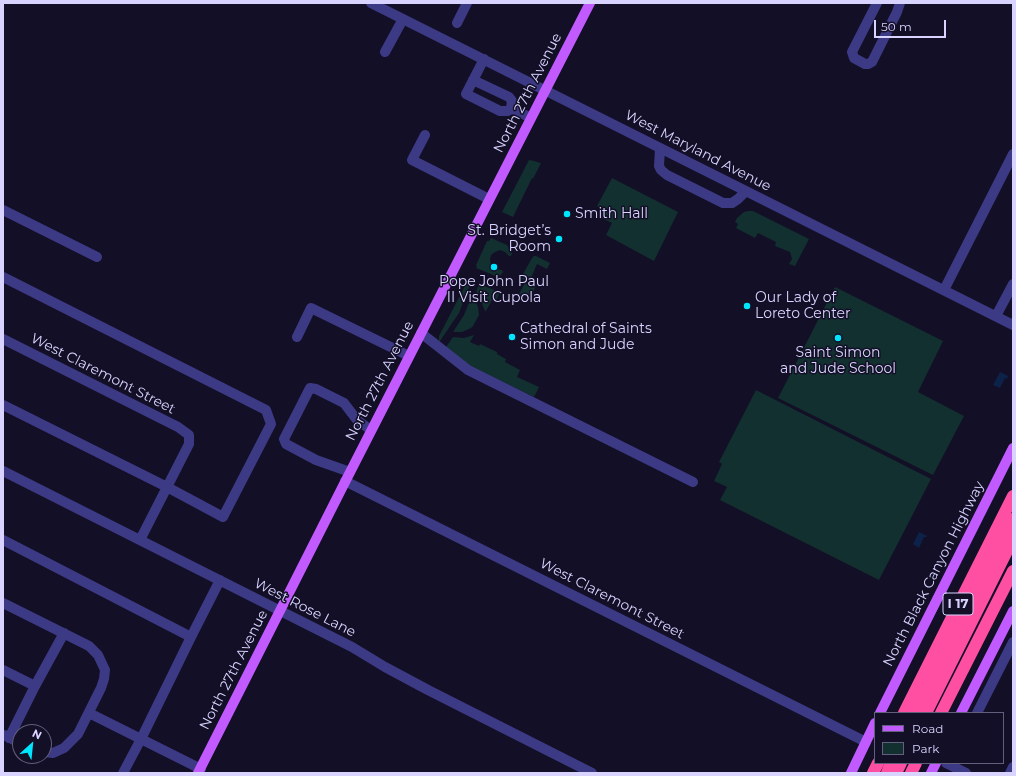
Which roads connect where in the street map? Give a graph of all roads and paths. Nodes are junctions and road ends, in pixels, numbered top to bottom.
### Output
1 (372, 3) edge
2 (467, 3) edge
3 (590, 3) edge
4 (877, 3) edge
5 (900, 3) edge
6 (402, 19) junction
7 (457, 23) dead end
8 (385, 52) dead end
9 (484, 60) junction
10 (473, 80) junction
11 (545, 90) junction
12 (511, 108) junction
13 (531, 118) junction
14 (425, 135) dead end
15 (660, 148) junction
16 (1013, 154) edge
17 (746, 191) junction
18 (489, 199) junction
19 (3, 210) edge
20 (97, 257) dead end
21 (3, 277) edge
22 (1013, 284) edge
23 (944, 290) junction
24 (996, 316) junction
25 (1013, 325) edge
26 (421, 333) junction
27 (297, 338) dead end
28 (3, 340) edge
29 (409, 356) junction
30 (3, 405) edge
31 (371, 430) junction
32 (1013, 448) edge
33 (3, 471) edge
34 (347, 476) junction
35 (693, 482) dead end
36 (167, 487) junction
37 (1013, 496) edge
38 (1013, 520) edge
39 (1013, 539) edge
40 (3, 540) edge
41 (140, 540) junction
42 (1013, 571) edge
43 (220, 580) junction
44 (3, 603) edge
45 (280, 611) junction
46 (1013, 611) edge
47 (64, 634) junction
48 (191, 637) junction
49 (1013, 642) edge
50 (3, 670) edge
51 (35, 686) junction
52 (881, 712) edge
53 (905, 712) edge
54 (917, 712) edge
55 (926, 712) edge
56 (942, 712) edge
57 (962, 712) edge
58 (978, 712) edge
59 (89, 713) junction
60 (874, 726) edge
61 (6, 737) edge
62 (141, 739) junction
63 (866, 742) junction
64 (52, 753) edge
65 (878, 764) edge
66 (891, 764) edge
67 (900, 764) edge
68 (916, 764) edge
69 (936, 764) edge
70 (949, 766) edge
71 (1013, 767) edge
72 (199, 771) edge
73 (123, 773) edge
74 (592, 773) edge
75 (851, 773) edge
76 (873, 773) edge
77 (886, 773) edge
78 (896, 773) edge
79 (911, 773) edge
80 (931, 773) edge
81 (966, 773) edge
82 (1010, 773) edge

1 - 6 street, West Maryland Avenue
2 - 7 street
3 - 11 main road, North 27th Avenue
4 - 5 street
6 - 8 street
6 - 9 street, West Maryland Avenue
9 - 10 street
9 - 11 street, West Maryland Avenue
10 - 12 street
10 - 12 street
11 - 13 main road, North 27th Avenue
11 - 15 street, West Maryland Avenue
12 - 13 street
13 - 18 main road, North 27th Avenue
14 - 18 street
15 - 17 street, West Maryland Avenue
15 - 17 street
16 - 23 street
17 - 23 street, West Maryland Avenue
18 - 26 main road, North 27th Avenue
19 - 20 street
21 - 36 street
22 - 24 street
23 - 24 street, West Maryland Avenue
24 - 25 street, West Maryland Avenue
26 - 29 main road, North 27th Avenue
26 - 35 street
27 - 29 street
28 - 36 street, West Claremont Street
29 - 31 main road, North 27th Avenue
30 - 36 street
31 - 34 main road, North 27th Avenue
31 - 34 street, West Claremont Street
32 - 52 main road, North Black Canyon Highway
33 - 41 street, West Rose Lane
34 - 45 main road, North 27th Avenue
34 - 63 street, West Claremont Street
36 - 41 street
37 - 53 highway, I 17
38 - 54 highway
39 - 55 highway
40 - 48 street
41 - 43 street, West Rose Lane
42 - 56 highway, I 17
43 - 45 street, West Rose Lane
43 - 48 street
44 - 47 street
45 - 72 main road, North 27th Avenue
45 - 74 street, West Rose Lane
46 - 57 main road
47 - 51 street
47 - 59 street
48 - 62 street
49 - 58 street
50 - 51 street
51 - 61 street
59 - 62 street
59 - 64 street
60 - 63 main road
62 - 72 street
62 - 73 street
63 - 75 main road
65 - 76 highway
66 - 77 highway
67 - 78 highway
68 - 79 highway
69 - 80 main road
70 - 81 street
71 - 82 street

